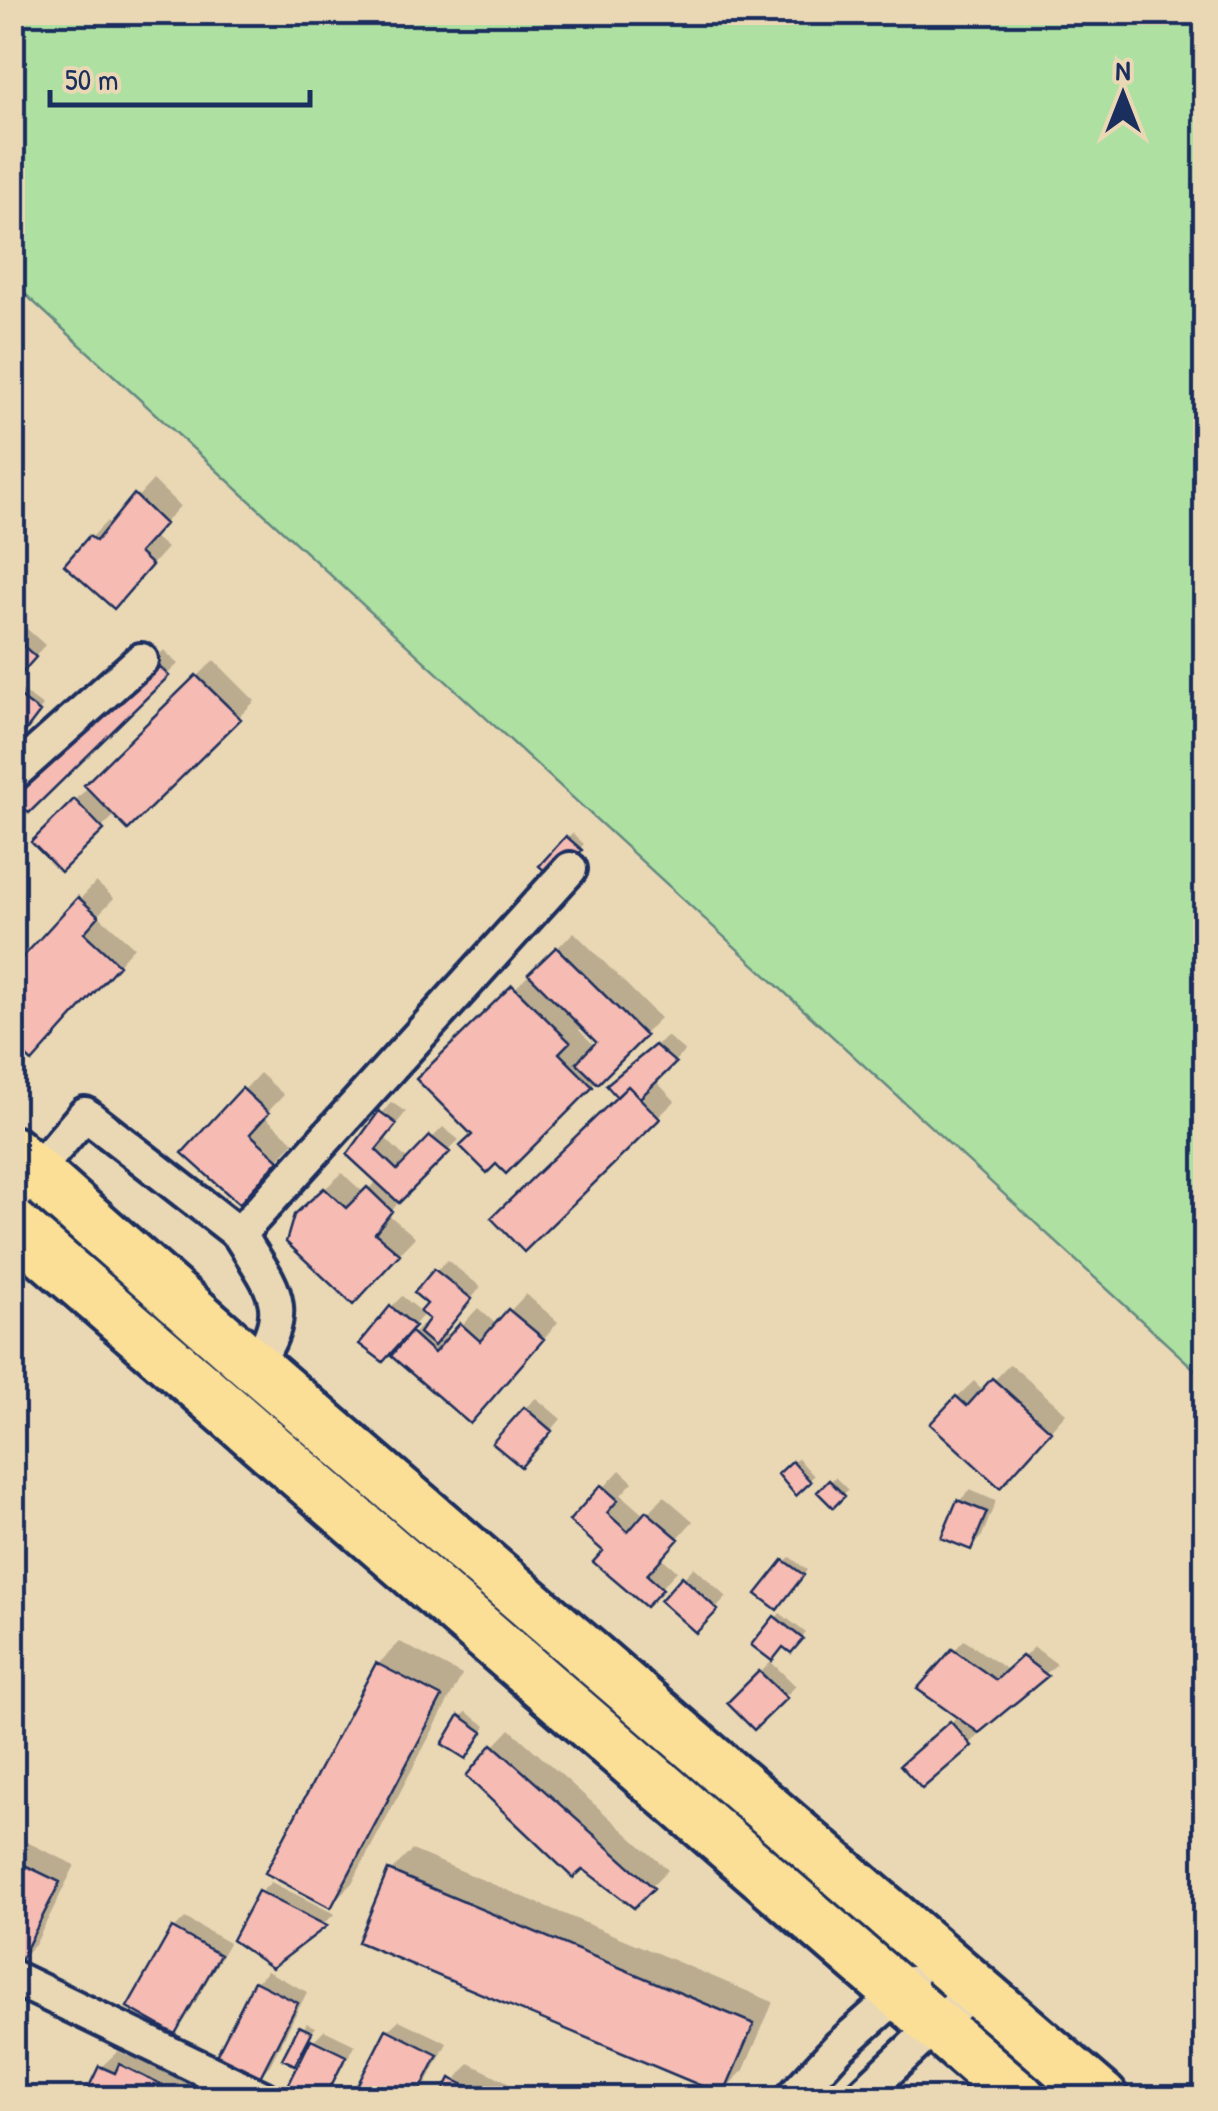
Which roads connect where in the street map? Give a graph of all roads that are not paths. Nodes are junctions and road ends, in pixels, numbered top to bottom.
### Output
1 (141, 660) dead end
2 (12, 775) edge
3 (570, 869) dead end
4 (21, 1175) edge
5 (12, 1224) edge
6 (239, 1234) junction
7 (254, 1366) junction
8 (956, 1973) junction
9 (12, 1977) edge
10 (898, 1996) junction
11 (938, 2026) junction
12 (263, 2098) edge
13 (792, 2098) edge
14 (859, 2098) edge
15 (1020, 2098) edge
16 (1102, 2098) edge

1 - 2 street
3 - 6 street
4 - 6 street
4 - 7 main road
5 - 10 main road
6 - 7 street
7 - 8 main road
8 - 10 street
8 - 11 street
8 - 16 main road
9 - 12 street
10 - 11 main road
10 - 13 street
11 - 14 street
11 - 15 main road

